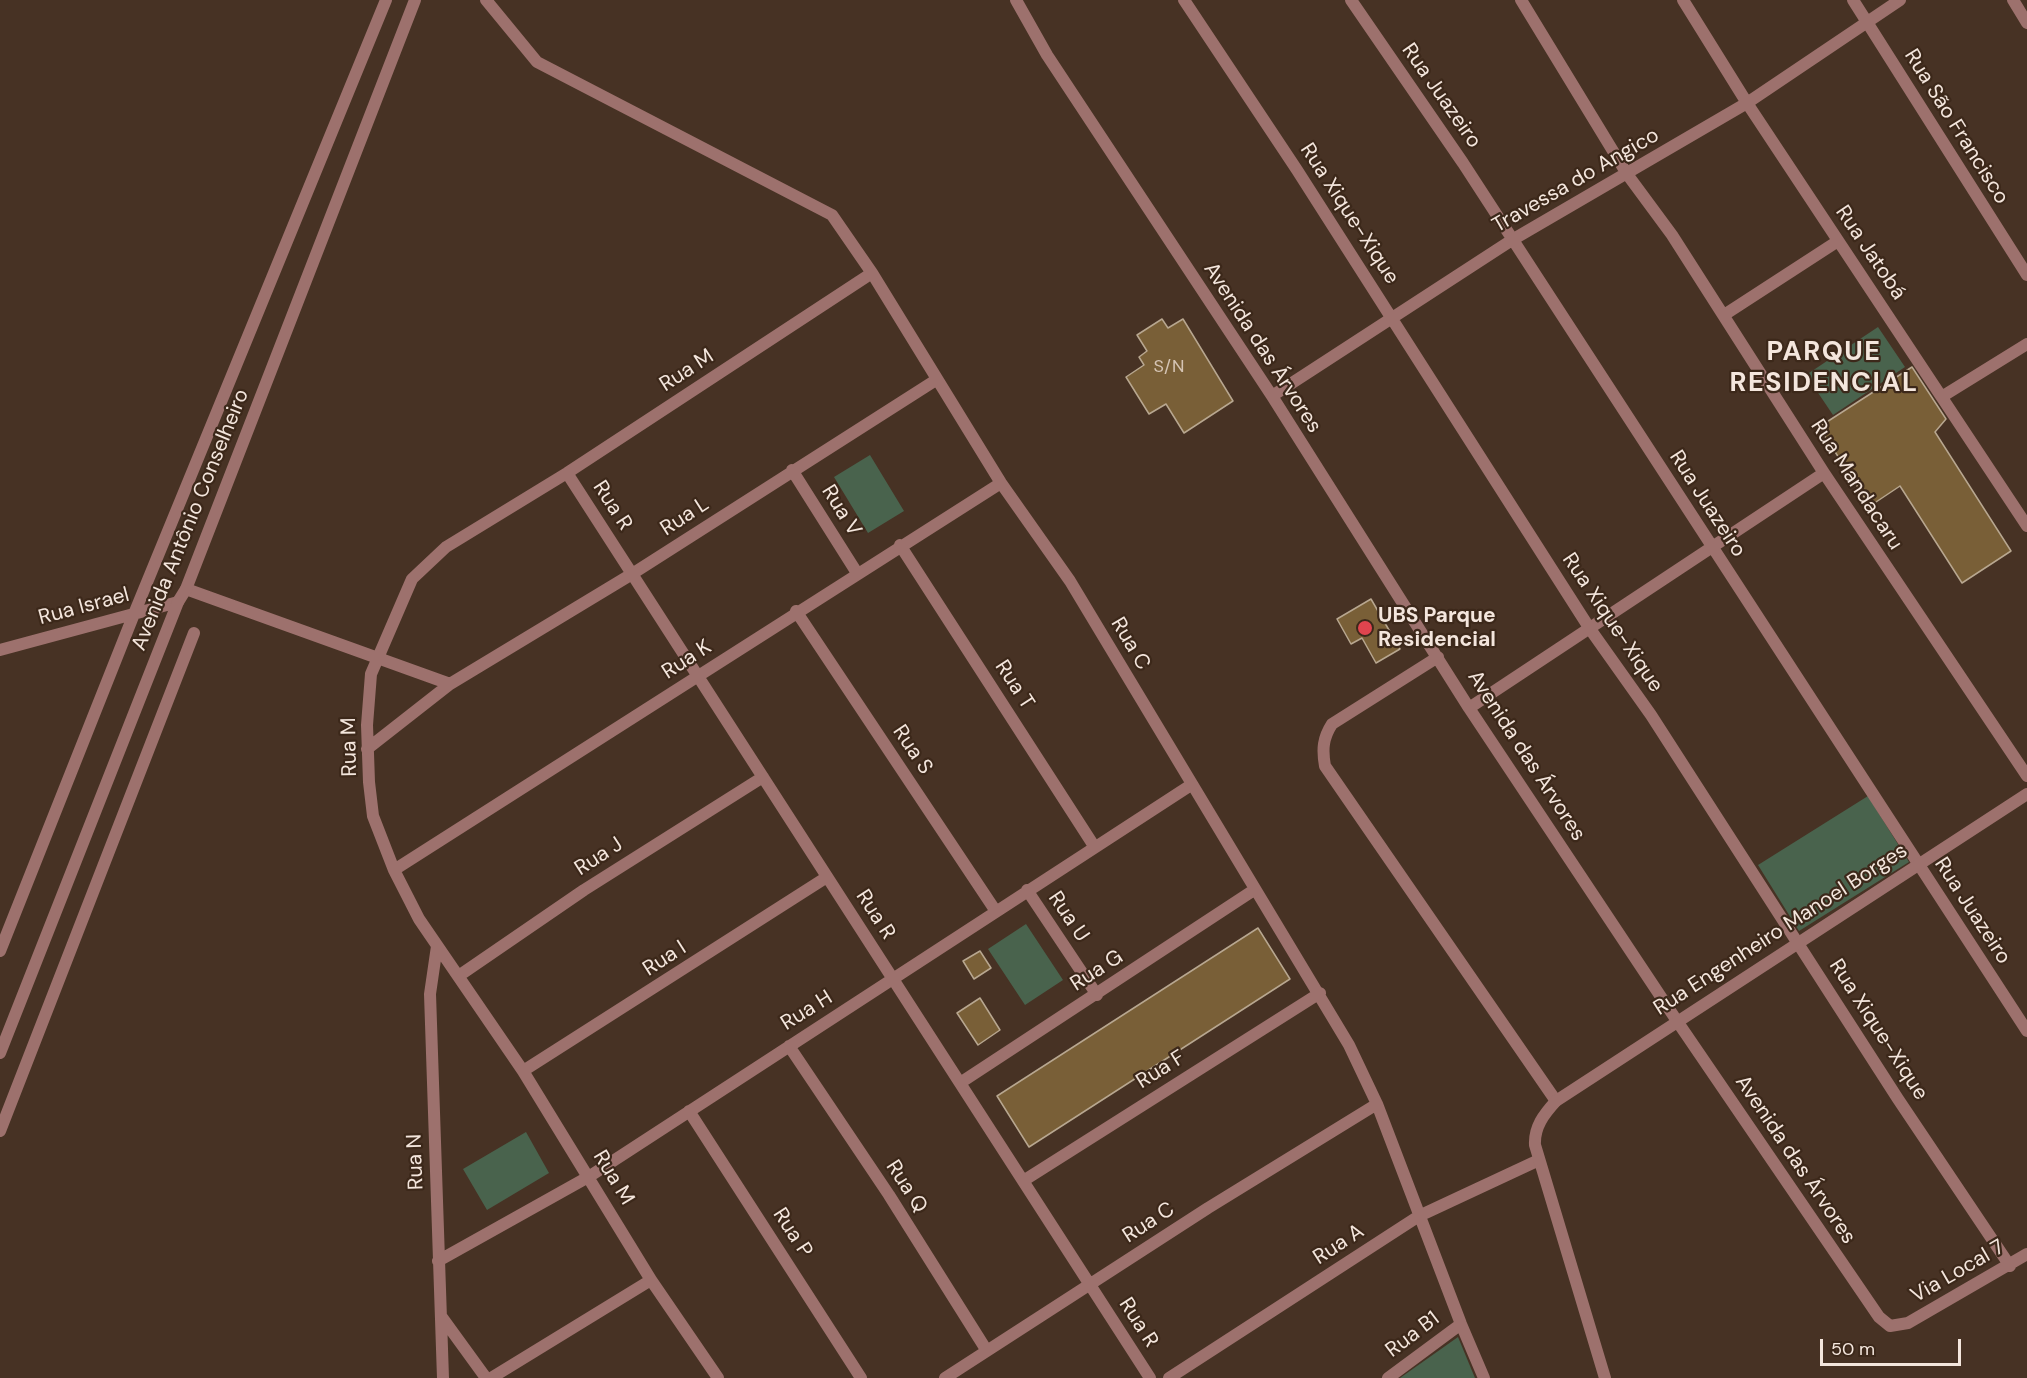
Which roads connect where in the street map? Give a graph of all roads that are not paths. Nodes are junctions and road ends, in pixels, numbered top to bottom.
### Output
1 (386, 0) edge
2 (415, 0) edge
3 (486, 0) edge
4 (1016, 0) edge
5 (1351, 0) edge
6 (1521, 0) edge
7 (1683, 0) edge
8 (1853, 0) edge
9 (1900, 0) edge
10 (2013, 0) edge
11 (1187, 1) edge
12 (1869, 23) junction
13 (2027, 23) edge
14 (1748, 103) junction
15 (1628, 174) junction
16 (1512, 240) junction
17 (1838, 241) junction
18 (872, 273) junction
19 (2027, 275) edge
20 (1724, 315) junction
21 (1392, 317) junction
22 (2027, 344) edge
23 (936, 380) junction
24 (1272, 396) junction
25 (1943, 396) junction
26 (792, 470) junction
27 (567, 473) junction
28 (1824, 473) junction
29 (1001, 483) junction
30 (2027, 526) edge
31 (900, 545) junction
32 (1712, 547) junction
33 (857, 573) junction
34 (632, 574) junction
35 (186, 589) junction
36 (178, 602) junction
37 (796, 611) junction
38 (134, 614) junction
39 (1590, 629) junction
40 (195, 633) dead end
41 (0, 650) edge
42 (1438, 657) junction
43 (376, 658) junction
44 (698, 676) junction
45 (450, 684) junction
46 (1469, 708) junction
47 (367, 748) junction
48 (2027, 776) edge
49 (763, 777) junction
50 (1191, 785) junction
51 (2027, 794) edge
52 (1094, 846) junction
53 (1919, 864) junction
54 (394, 870) junction
55 (827, 877) junction
56 (1027, 890) junction
57 (1254, 890) junction
58 (995, 910) junction
59 (1798, 942) junction
60 (437, 946) junction
61 (0, 951) edge
62 (460, 975) junction
63 (893, 980) junction
64 (1320, 993) junction
65 (1097, 995) junction
66 (1677, 1021) junction
67 (2027, 1031) edge
68 (789, 1046) junction
69 (0, 1053) edge
70 (523, 1071) junction
71 (960, 1083) junction
72 (1556, 1101) junction
73 (1377, 1104) junction
74 (689, 1111) junction
75 (0, 1131) edge
76 (1539, 1160) junction
77 (590, 1176) junction
78 (1023, 1181) junction
79 (1419, 1216) junction
80 (2027, 1254) edge
81 (438, 1261) junction
82 (2010, 1266) junction
83 (651, 1280) junction
84 (1090, 1285) junction
85 (441, 1316) junction
86 (1908, 1323) joint
87 (1461, 1324) junction
88 (987, 1351) junction
89 (443, 1378) edge
90 (488, 1378) edge
91 (717, 1378) edge
92 (861, 1378) edge
93 (945, 1378) edge
94 (1150, 1378) edge
95 (1169, 1378) edge
96 (1388, 1378) edge
97 (1484, 1378) edge
98 (1605, 1378) edge

1 - 38 street
2 - 35 street, Avenida Antônio Conselheiro
3 - 18 street, Rua C
4 - 24 street, Avenida das Árvores
5 - 16 street, Rua Juazeiro
6 - 15 street, Rua Mandacaru
7 - 14 street, Rua Jatobá
8 - 12 street, Rua São Francisco
9 - 12 street, Travessa do Angico
10 - 13 street
11 - 21 street, Rua Xique-Xique
12 - 14 street, Travessa do Angico
12 - 19 street, Rua São Francisco
14 - 15 street, Travessa do Angico
14 - 17 street, Rua Jatobá
15 - 16 street, Travessa do Angico
15 - 20 street, Rua Mandacaru
16 - 21 street, Travessa do Angico
16 - 32 street, Rua Juazeiro
17 - 20 street
17 - 25 street, Rua Jatobá
18 - 23 street, Rua C
18 - 27 street, Rua M
20 - 28 street, Rua Mandacaru
21 - 24 street, Travessa do Angico
21 - 39 street, Rua Xique-Xique
22 - 25 street
23 - 26 street, Rua L
23 - 29 street, Rua C
24 - 42 street, Avenida das Árvores
25 - 30 street, Rua Jatobá
26 - 33 street, Rua V
26 - 34 street, Rua L
27 - 34 street, Rua R
27 - 43 street, Rua M
28 - 32 street
28 - 48 street, Rua Mandacaru
29 - 31 street, Rua K
29 - 50 street, Rua C
31 - 33 street, Rua K
31 - 52 street, Rua T
32 - 39 street
32 - 53 street, Rua Juazeiro
33 - 37 street, Rua K
34 - 44 street, Rua R
34 - 45 street, Rua L
35 - 36 street, Avenida Antônio Conselheiro
35 - 43 street
36 - 38 street, Rua Israel
36 - 69 street, Avenida Antônio Conselheiro
37 - 44 street, Rua K
37 - 58 street, Rua S
38 - 41 street, Rua Israel
38 - 61 street
39 - 46 street
39 - 59 street, Rua Xique-Xique
40 - 75 street
42 - 46 street, Avenida das Árvores
42 - 72 street
43 - 45 street
43 - 47 street, Rua M
44 - 49 street, Rua R
44 - 54 street, Rua K
45 - 47 street, Rua L
46 - 66 street, Avenida das Árvores
47 - 54 street, Rua M
49 - 55 street, Rua R
49 - 62 street, Rua J
50 - 52 street, Rua H
50 - 57 street, Rua C
51 - 53 street, Rua Engenheiro Manoel Borges
52 - 56 street, Rua H
53 - 59 street, Rua Engenheiro Manoel Borges
53 - 67 street, Rua Juazeiro
54 - 60 street, Rua M
55 - 63 street, Rua R
55 - 70 street, Rua I
56 - 58 street, Rua H
56 - 65 street, Rua U
57 - 64 street, Rua C
57 - 65 street, Rua G
58 - 63 street, Rua H
59 - 66 street, Rua Engenheiro Manoel Borges
59 - 82 street, Rua Xique-Xique
60 - 62 street, Rua M
60 - 81 street, Rua N
62 - 70 street, Rua M
63 - 68 street, Rua H
63 - 71 street, Rua R
64 - 73 street, Rua C
64 - 78 street, Rua F
65 - 71 street, Rua G
66 - 72 street, Rua Engenheiro Manoel Borges
66 - 86 street, Avenida das Árvores
68 - 74 street, Rua H
68 - 88 street, Rua Q
70 - 77 street, Rua M
71 - 78 street, Rua R
72 - 76 street
73 - 79 street, Rua C
73 - 84 street, Rua C
74 - 77 street, Rua H
74 - 92 street, Rua P
76 - 79 street, Rua A
76 - 98 street
77 - 81 street, Rua H
77 - 83 street, Rua M
78 - 84 street, Rua R
79 - 87 street, Rua C
79 - 95 street, Rua A
80 - 82 street, Via Local 7
81 - 85 street, Rua N
82 - 86 street, Via Local 7
83 - 90 street
83 - 91 street, Rua M
84 - 88 street, Rua C
84 - 94 street, Rua R
85 - 89 street, Rua N
85 - 90 street
87 - 96 street, Rua B1
87 - 97 street, Rua C
88 - 93 street, Rua C

